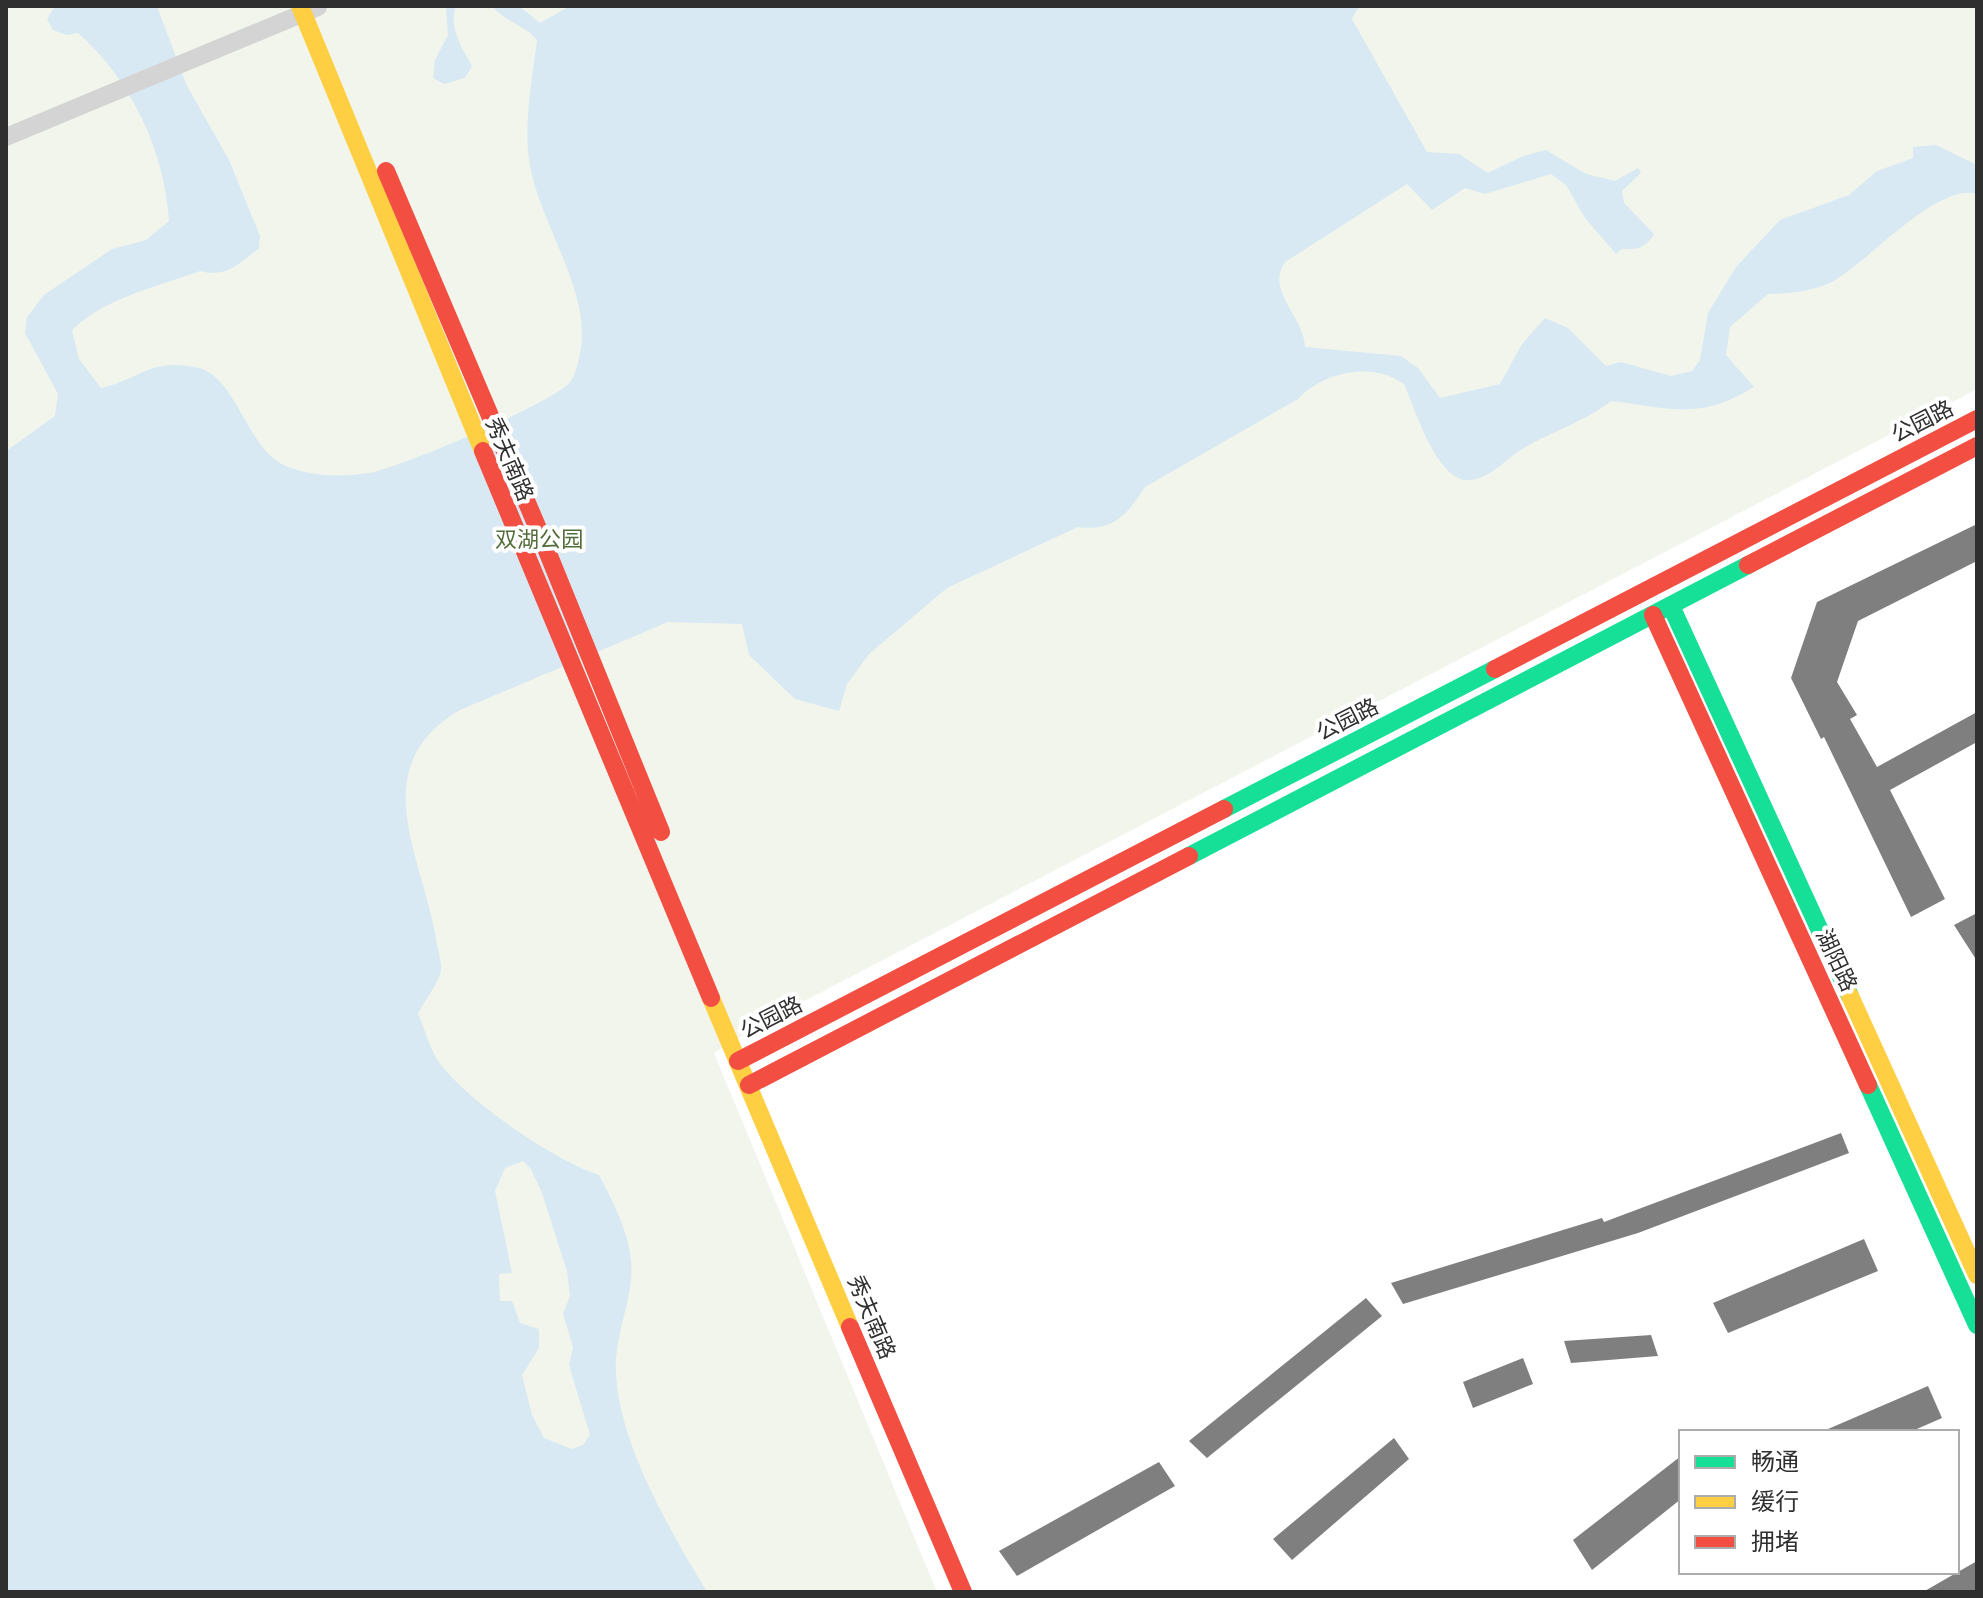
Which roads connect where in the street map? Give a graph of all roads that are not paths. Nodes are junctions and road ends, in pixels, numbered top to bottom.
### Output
1 (309, 8) edge
2 (6, 137) edge
3 (1977, 419) edge
4 (1977, 446) edge
5 (1671, 606) junction
6 (1653, 615) junction
7 (738, 1061) junction
8 (749, 1085) junction
9 (1977, 1275) edge
10 (1977, 1325) edge
11 (963, 1592) edge

1 - 2 street
1 - 7 street, 秀夫南路
1 - 7 street, 秀夫南路
3 - 7 street, 公园路
4 - 5 street
5 - 6 street
5 - 9 street, 湖阳路
6 - 8 street
6 - 10 street, 湖阳路
7 - 8 street, 秀夫南路
8 - 11 street, 秀夫南路

